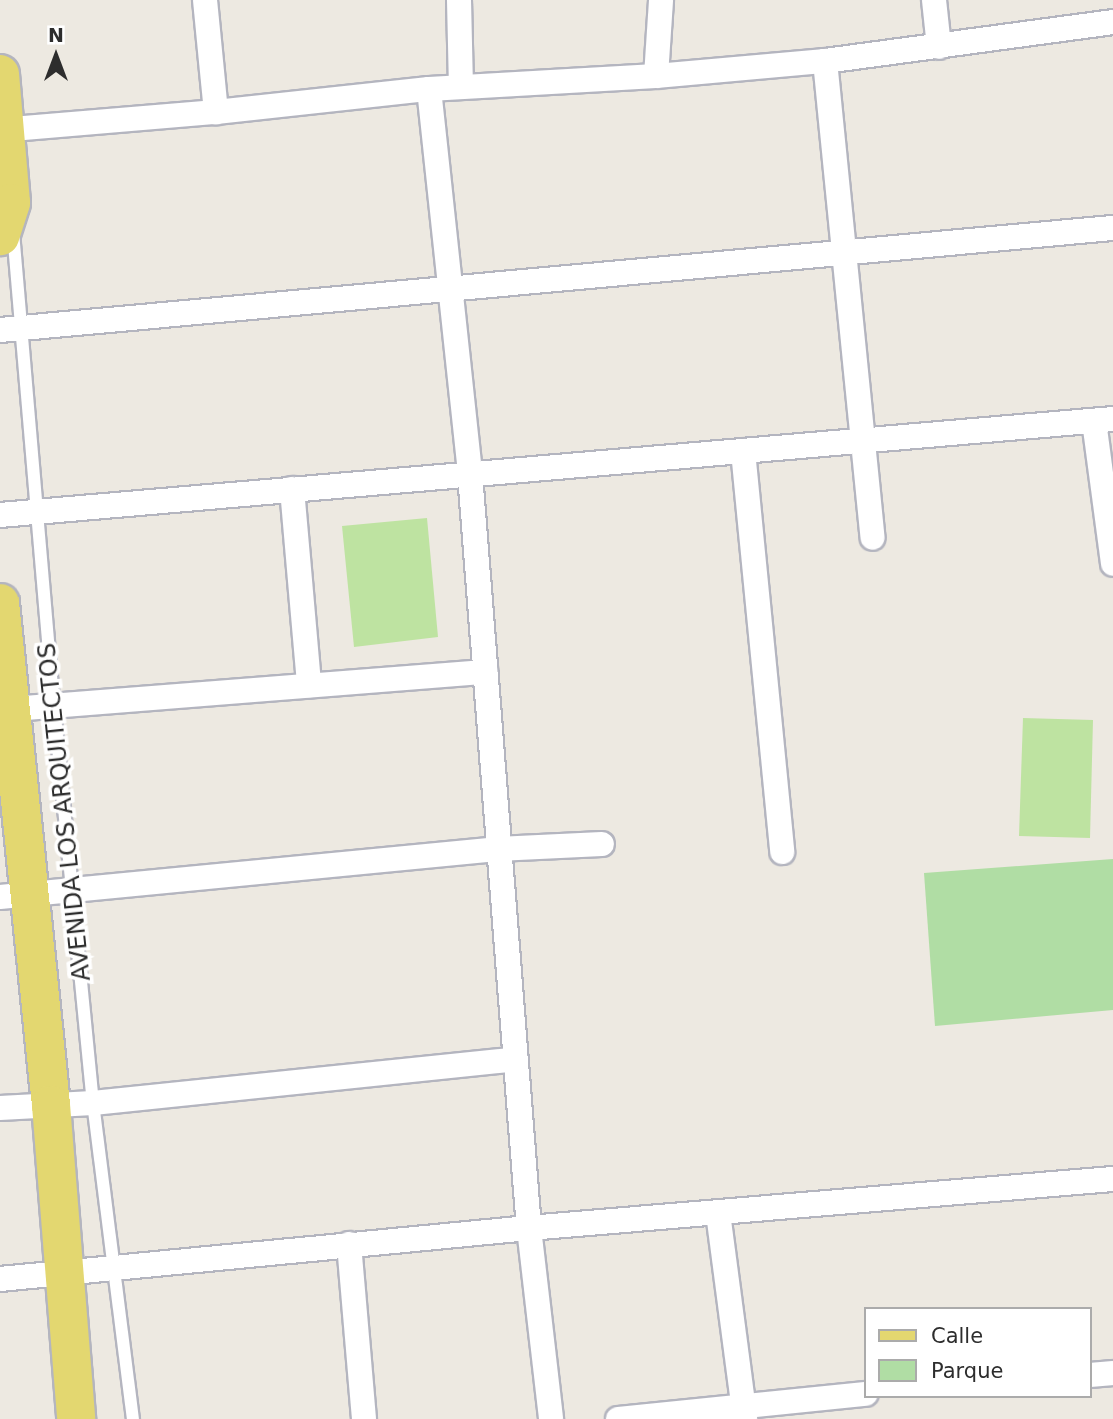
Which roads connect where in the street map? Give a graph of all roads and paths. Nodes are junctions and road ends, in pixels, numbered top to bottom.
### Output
1 (205, 0) edge
2 (459, 0) edge
3 (661, 0) edge
4 (934, 0) edge
5 (1113, 22) edge
6 (939, 47) junction
7 (825, 61) junction
8 (0, 74) edge
9 (656, 76) junction
10 (461, 87) junction
11 (429, 89) junction
12 (216, 112) junction
13 (2, 129) edge
14 (5, 220) edge
15 (1113, 228) edge
16 (845, 253) junction
17 (448, 289) junction
18 (11, 329) edge
19 (1104, 420) edge
20 (863, 441) junction
21 (743, 451) junction
22 (470, 474) junction
23 (292, 489) junction
24 (36, 512) junction
25 (0, 515) edge
26 (873, 538) dead end
27 (1113, 564) edge
28 (0, 603) edge
29 (486, 672) junction
30 (309, 685) junction
31 (54, 706) junction
32 (5, 709) edge
33 (602, 844) dead end
34 (497, 849) junction
35 (782, 852) dead end
36 (72, 890) junction
37 (15, 896) edge
38 (516, 1059) junction
39 (93, 1103) junction
40 (51, 1105) junction
41 (0, 1108) edge
42 (1113, 1179) edge
43 (718, 1213) junction
44 (529, 1228) junction
45 (349, 1244) junction
46 (114, 1268) junction
47 (64, 1272) junction
48 (0, 1279) edge
49 (1113, 1373) edge
50 (1092, 1375) edge
51 (864, 1394) edge
52 (744, 1412) edge
53 (76, 1419) edge
54 (133, 1419) edge
55 (364, 1419) edge
56 (551, 1419) edge
57 (618, 1419) edge

1 - 12 street
2 - 10 street
3 - 9 street
4 - 6 street
5 - 6 street
6 - 7 street
7 - 9 street
7 - 16 street
8 - 13 main road, AVENIDA LOS ARQUITECTOS
9 - 10 street
10 - 11 street
11 - 12 street
11 - 17 street
12 - 13 street
13 - 14 main road, AVENIDA LOS ARQUITECTOS
14 - 18 lane, AVENIDA LOS ARQUITECTOS
15 - 16 street
16 - 17 street
16 - 20 street
17 - 18 street
17 - 22 street
18 - 24 lane, AVENIDA LOS ARQUITECTOS
19 - 20 street
19 - 27 street
20 - 21 street
20 - 26 street
21 - 22 street
21 - 35 street
22 - 23 street
22 - 29 street
23 - 24 street
23 - 30 street
24 - 25 street
24 - 31 lane, AVENIDA LOS ARQUITECTOS
28 - 32 main road, AVENIDA LOS ARQUITECTOS
29 - 30 street
29 - 34 street
30 - 31 street
31 - 32 street
31 - 36 lane, AVENIDA LOS ARQUITECTOS
32 - 37 main road, AVENIDA LOS ARQUITECTOS
33 - 34 street
34 - 36 street
34 - 38 street
36 - 37 street
36 - 39 lane, AVENIDA LOS ARQUITECTOS
37 - 40 main road, AVENIDA LOS ARQUITECTOS
38 - 39 street
38 - 44 street
39 - 40 street
39 - 46 lane, AVENIDA LOS ARQUITECTOS
40 - 41 street
40 - 47 main road, AVENIDA LOS ARQUITECTOS
42 - 43 street
43 - 44 street
43 - 52 street
44 - 45 street
44 - 56 street
45 - 46 street
45 - 55 street
46 - 47 street
46 - 54 lane, AVENIDA LOS ARQUITECTOS
47 - 48 street
47 - 53 main road, AVENIDA LOS ARQUITECTOS
49 - 50 street
51 - 52 street
52 - 57 street

